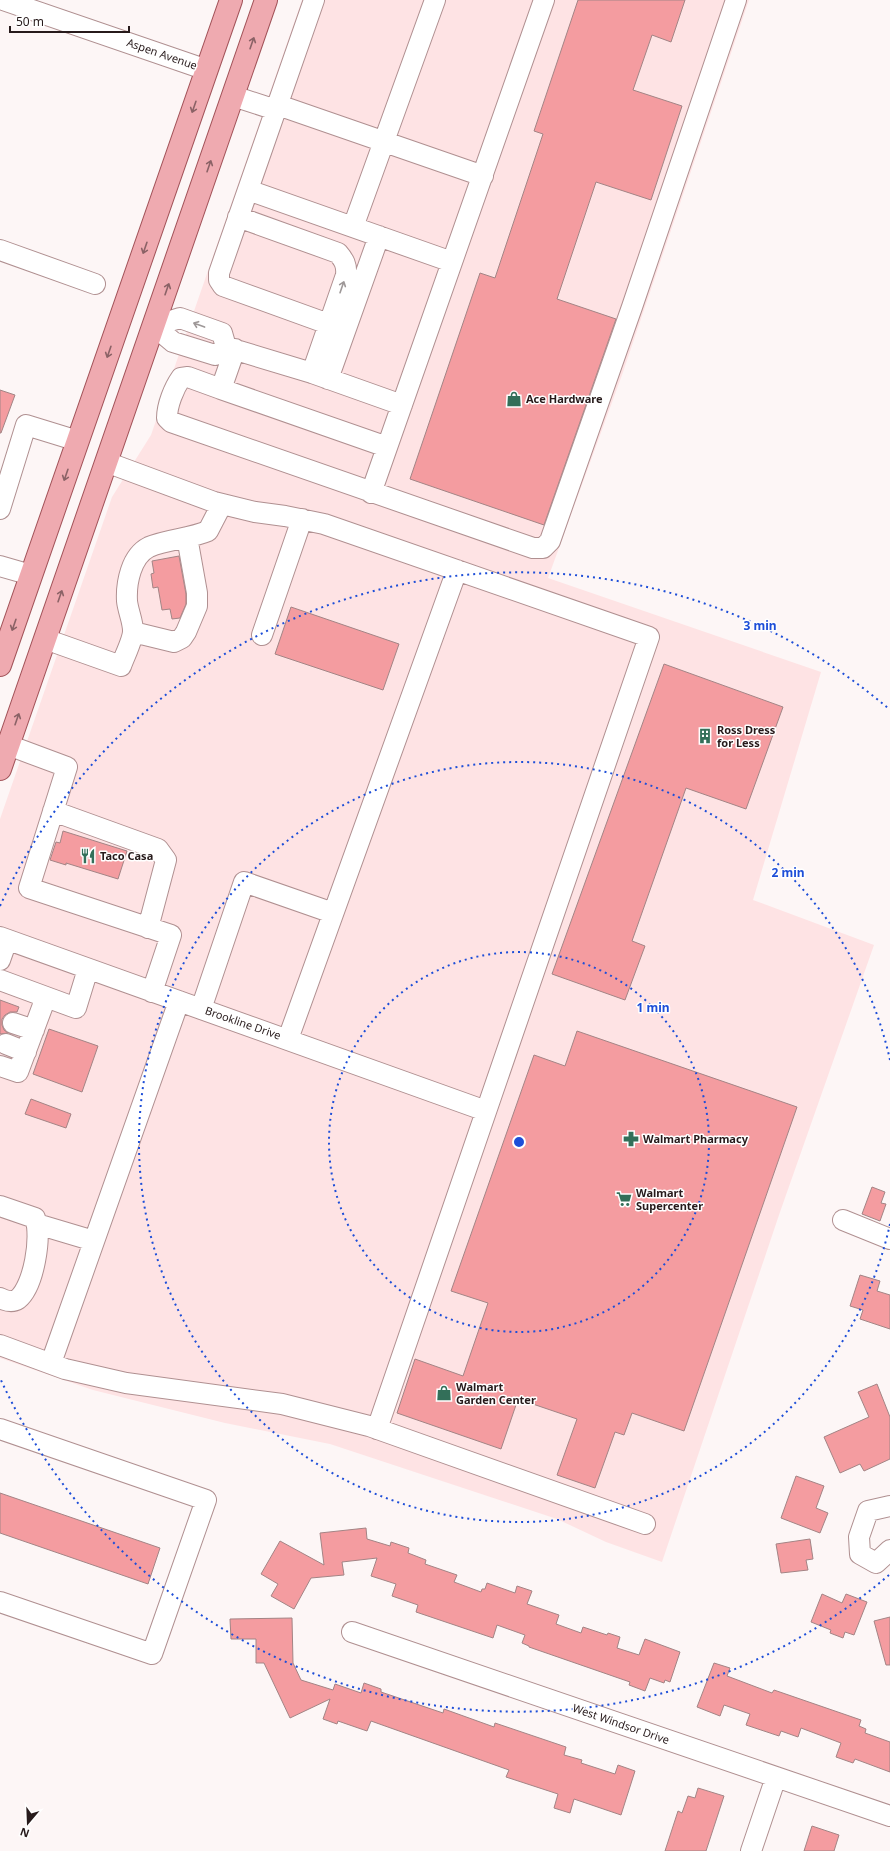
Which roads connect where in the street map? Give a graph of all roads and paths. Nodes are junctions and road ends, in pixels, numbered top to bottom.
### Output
1 (3, 0) edge
2 (231, 0) edge
3 (266, 0) edge
4 (314, 0) edge
5 (435, 0) edge
6 (544, 0) edge
7 (736, 0) edge
8 (207, 70) junction
9 (233, 96) junction
10 (277, 108) junction
11 (384, 142) junction
12 (482, 176) junction
13 (248, 190) junction
14 (238, 217) junction
15 (353, 227) junction
16 (379, 236) junction
17 (0, 250) edge
18 (452, 262) junction
19 (95, 284) dead end
20 (122, 315) junction
21 (154, 326) junction
22 (337, 327) junction
23 (230, 348) junction
24 (320, 376) junction
25 (221, 389) junction
26 (402, 405) junction
27 (78, 441) junction
28 (387, 447) junction
29 (106, 462) junction
30 (371, 493) junction
31 (222, 504) junction
32 (0, 509) edge
33 (302, 519) junction
34 (187, 537) junction
35 (0, 566) edge
36 (457, 570) junction
37 (31, 575) junction
38 (133, 632) junction
39 (262, 635) dead end
40 (45, 638) junction
41 (0, 666) edge
42 (8, 745) junction
43 (0, 769) edge
44 (54, 811) junction
45 (333, 914) junction
46 (148, 928) junction
47 (4, 938) edge
48 (0, 960) edge
49 (88, 969) junction
50 (0, 980) edge
51 (152, 992) junction
52 (46, 997) junction
53 (179, 1001) junction
54 (201, 1009) junction
55 (13, 1023) dead end
56 (34, 1030) junction
57 (288, 1039) junction
58 (6, 1044) dead end
59 (26, 1052) junction
60 (0, 1066) edge
61 (486, 1111) junction
62 (0, 1206) edge
63 (843, 1220) dead end
64 (37, 1224) junction
65 (890, 1239) edge
66 (94, 1241) junction
67 (0, 1298) edge
68 (0, 1345) edge
69 (51, 1364) junction
70 (376, 1428) junction
71 (0, 1429) edge
72 (890, 1506) edge
73 (645, 1524) dead end
74 (890, 1550) edge
75 (0, 1602) edge
76 (352, 1632) dead end
77 (776, 1777) junction
78 (890, 1816) edge
79 (751, 1851) edge

1 - 8 street, Aspen Avenue
2 - 8 main road
9 -> 3 main road
4 - 10 street
5 - 11 street
6 - 12 street
7 - 30 street
8 -> 20 main road
9 - 10 street
21 -> 9 main road
10 - 11 street
10 - 13 street
11 - 12 street
11 - 15 street
12 - 18 street
13 - 14 street
13 - 15 street
22 -> 14 street
14 - 22 street
15 - 16 street
16 - 18 street
16 - 22 street
17 - 19 street
18 - 26 street
20 - 21 main road
20 -> 27 main road
21 - 23 street
21 - 29 main road
22 - 24 street
23 - 24 street
23 - 25 street
24 - 26 street
25 - 28 street
25 - 30 street
26 - 28 street
27 - 32 street
27 -> 37 main road
28 - 30 street
29 - 31 street
40 -> 29 main road
31 - 33 street
31 - 34 street
33 - 36 street
33 - 39 street
34 - 38 street
34 - 38 street
35 - 37 street
36 - 45 street
36 - 61 street
37 -> 41 main road
38 - 40 street
42 -> 40 main road
42 - 43 main road
42 - 44 street
44 - 46 street
44 - 46 street
45 - 54 street
45 - 57 street
46 - 51 street
47 - 48 street
47 - 49 street, Brookline Drive
49 - 51 street, Brookline Drive
49 - 52 street
50 - 52 street
51 - 53 street, Brookline Drive
52 - 56 street
53 - 54 street, Brookline Drive
53 - 66 street
54 - 57 street, Brookline Drive
55 - 56 street
56 - 59 street
57 - 61 street, Brookline Drive
58 - 59 street
59 - 60 street
61 - 70 street
62 - 64 street
63 - 65 street
64 - 66 street
64 - 67 street
66 - 69 street
68 - 69 street
69 - 70 street
70 - 73 street
71 - 75 street
72 - 74 street
76 - 77 street, West Windsor Drive
77 - 78 street, West Windsor Drive
77 - 79 street

